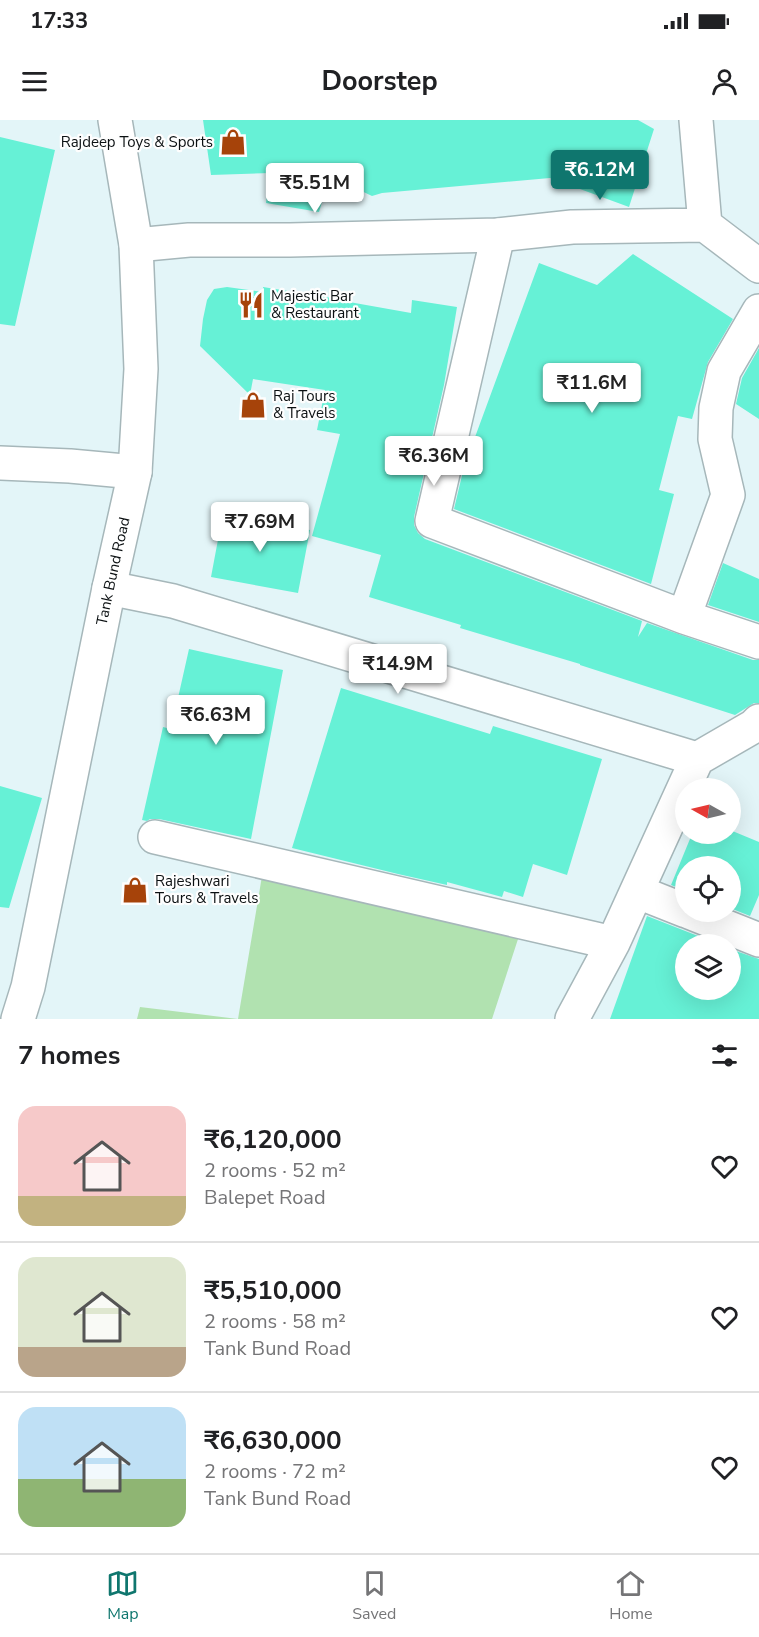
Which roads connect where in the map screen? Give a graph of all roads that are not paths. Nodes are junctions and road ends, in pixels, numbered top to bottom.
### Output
1 (115, 120) edge
2 (696, 120) edge
3 (705, 225) junction
4 (498, 235) junction
5 (136, 245) junction
6 (759, 266) edge
7 (759, 311) edge
8 (0, 464) edge
9 (135, 472) junction
10 (109, 588) junction
11 (684, 618) junction
12 (759, 642) edge
13 (759, 721) edge
14 (697, 759) junction
15 (155, 837) dead end
16 (638, 892) junction
17 (675, 906) edge
18 (714, 922) edge
19 (759, 940) edge
20 (613, 943) junction
21 (18, 1019) edge
22 (572, 1019) edge

1 - 5 street, Tank Bund Road
2 - 3 street
3 - 4 street
3 - 6 street
4 - 5 street
4 - 11 street
5 - 9 street, Tank Bund Road
7 - 11 street
8 - 9 street
9 - 10 street, Tank Bund Road
10 - 14 street
10 - 21 street, Tank Bund Road
11 - 12 street
13 - 14 street
14 - 16 street
15 - 20 street
16 - 17 street
16 - 20 street
18 - 19 street
20 - 22 street

